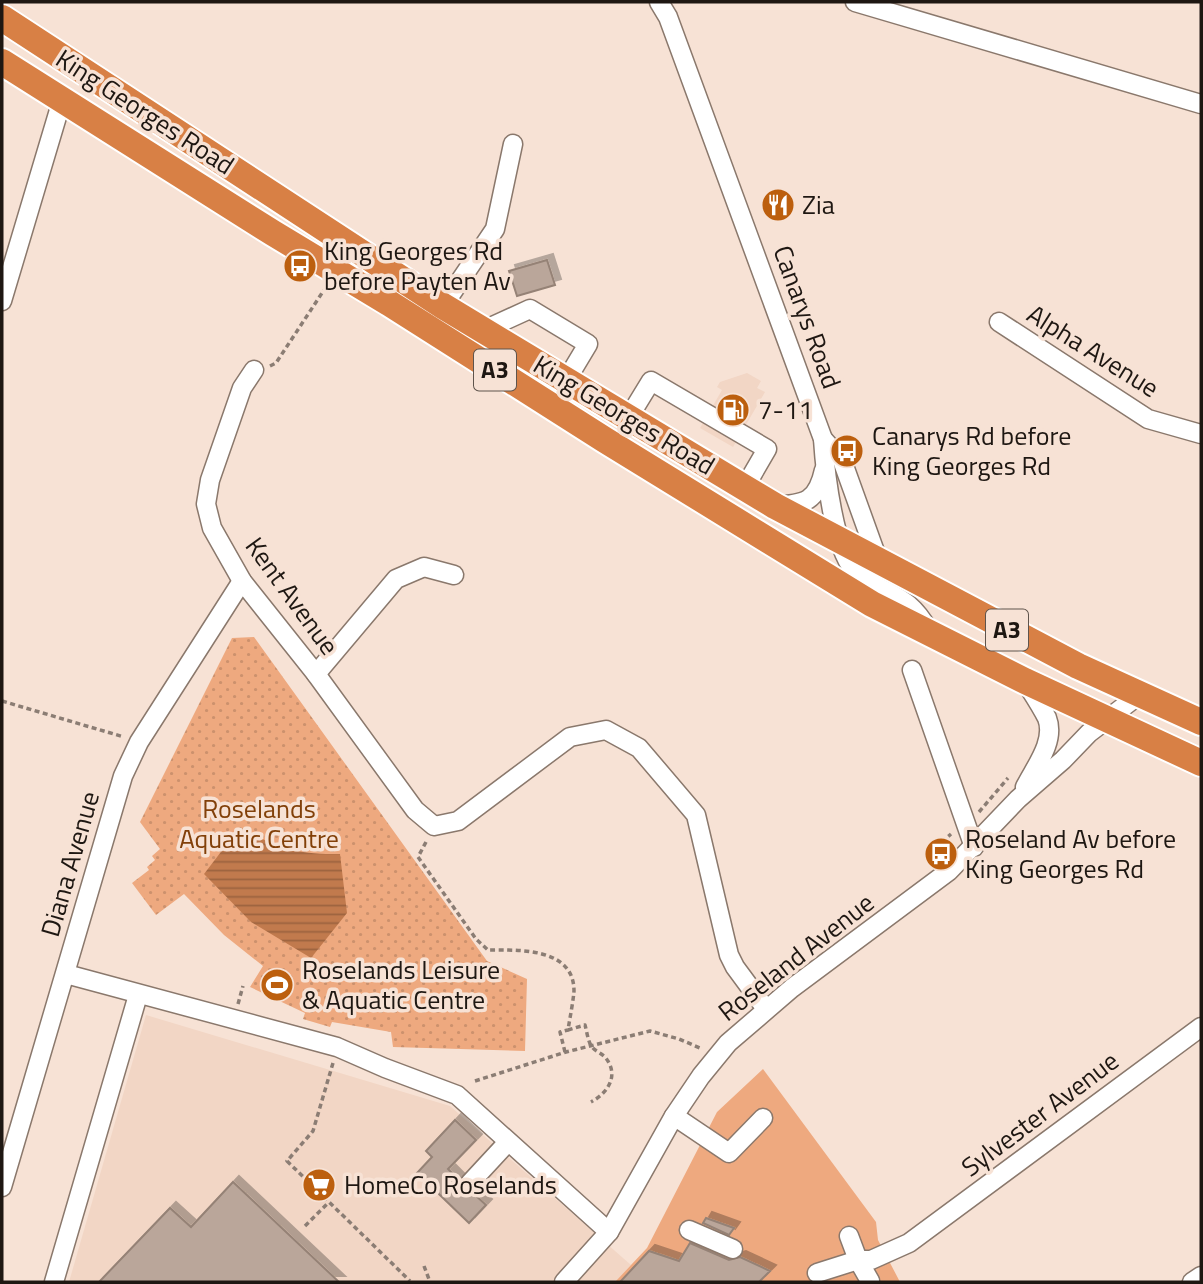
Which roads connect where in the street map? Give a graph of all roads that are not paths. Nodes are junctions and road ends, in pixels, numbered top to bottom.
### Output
1 (855, 2) edge
2 (665, 7) edge
3 (2, 18) edge
4 (2, 62) edge
5 (62, 100) junction
6 (1201, 104) edge
7 (513, 144) dead end
8 (2, 301) edge
9 (443, 306) junction
10 (999, 322) dead end
11 (484, 330) junction
12 (254, 370) road end
13 (566, 379) junction
14 (629, 417) junction
15 (1201, 434) edge
16 (823, 439) junction
17 (825, 466) junction
18 (744, 487) junction
19 (775, 506) junction
20 (839, 540) junction
21 (878, 560) junction
22 (454, 575) dead end
23 (242, 581) junction
24 (931, 635) junction
25 (912, 670) dead end
26 (316, 674) junction
27 (1025, 681) junction
28 (1139, 695) junction
29 (1106, 719) junction
30 (1201, 722) edge
31 (1201, 763) edge
32 (1018, 799) junction
33 (974, 847) junction
34 (65, 974) junction
35 (138, 995) junction
36 (766, 1009) junction
37 (1201, 1027) edge
38 (674, 1116) junction
39 (763, 1118) dead end
40 (508, 1142) junction
41 (470, 1182) dead end
42 (2, 1187) edge
43 (689, 1230) dead end
44 (609, 1232) junction
45 (849, 1236) dead end
46 (733, 1249) dead end
47 (858, 1260) junction
48 (817, 1273) dead end
49 (1201, 1276) edge
50 (870, 1281) edge
51 (54, 1282) edge
52 (564, 1282) edge
53 (1192, 1282) edge

1 - 6 street
2 - 16 street, Canarys Road
3 - 9 highway, King Georges Road / A3
4 - 5 highway, King Georges Road / A3
5 - 8 street
5 - 24 highway, King Georges Road / A3
7 - 9 street
9 - 11 highway, King Georges Road / A3
10 - 15 street, Alpha Avenue
11 - 13 highway, King Georges Road / A3
11 - 13 street
12 - 23 street, Kent Avenue
13 - 14 highway, King Georges Road / A3
14 - 18 highway, King Georges Road / A3
14 - 18 street
16 - 17 street, Canarys Road
16 - 21 street, Canarys Road
17 - 19 street, Canarys Road
17 - 20 street, Canarys Road
18 - 19 highway, King Georges Road / A3
19 - 20 highway, King Georges Road / A3
20 - 21 highway, King Georges Road / A3
20 - 24 street, Canarys Road
21 - 28 highway, King Georges Road / A3
22 - 26 street
23 - 26 street, Kent Avenue
23 - 34 street, Diana Avenue
24 - 27 highway, King Georges Road / A3
25 - 33 street
26 - 36 street, Kent Avenue
27 - 29 highway, King Georges Road / A3
27 - 32 street, Roseland Avenue
28 - 29 street, Roseland Avenue
28 - 30 highway, King Georges Road / A3
29 - 31 highway, King Georges Road / A3
29 - 32 street, Roseland Avenue
32 - 33 street, Roseland Avenue
33 - 36 street, Roseland Avenue
34 - 35 street
34 - 42 street, Diana Avenue
35 - 40 street
35 - 51 street
36 - 38 street, Roseland Avenue
37 - 47 street, Sylvester Avenue
38 - 39 street
38 - 44 street, Roseland Avenue
40 - 41 street
40 - 44 street
43 - 46 street
44 - 52 street, Roseland Avenue
45 - 47 street
47 - 48 street, Sylvester Avenue
47 - 50 street
49 - 53 street

